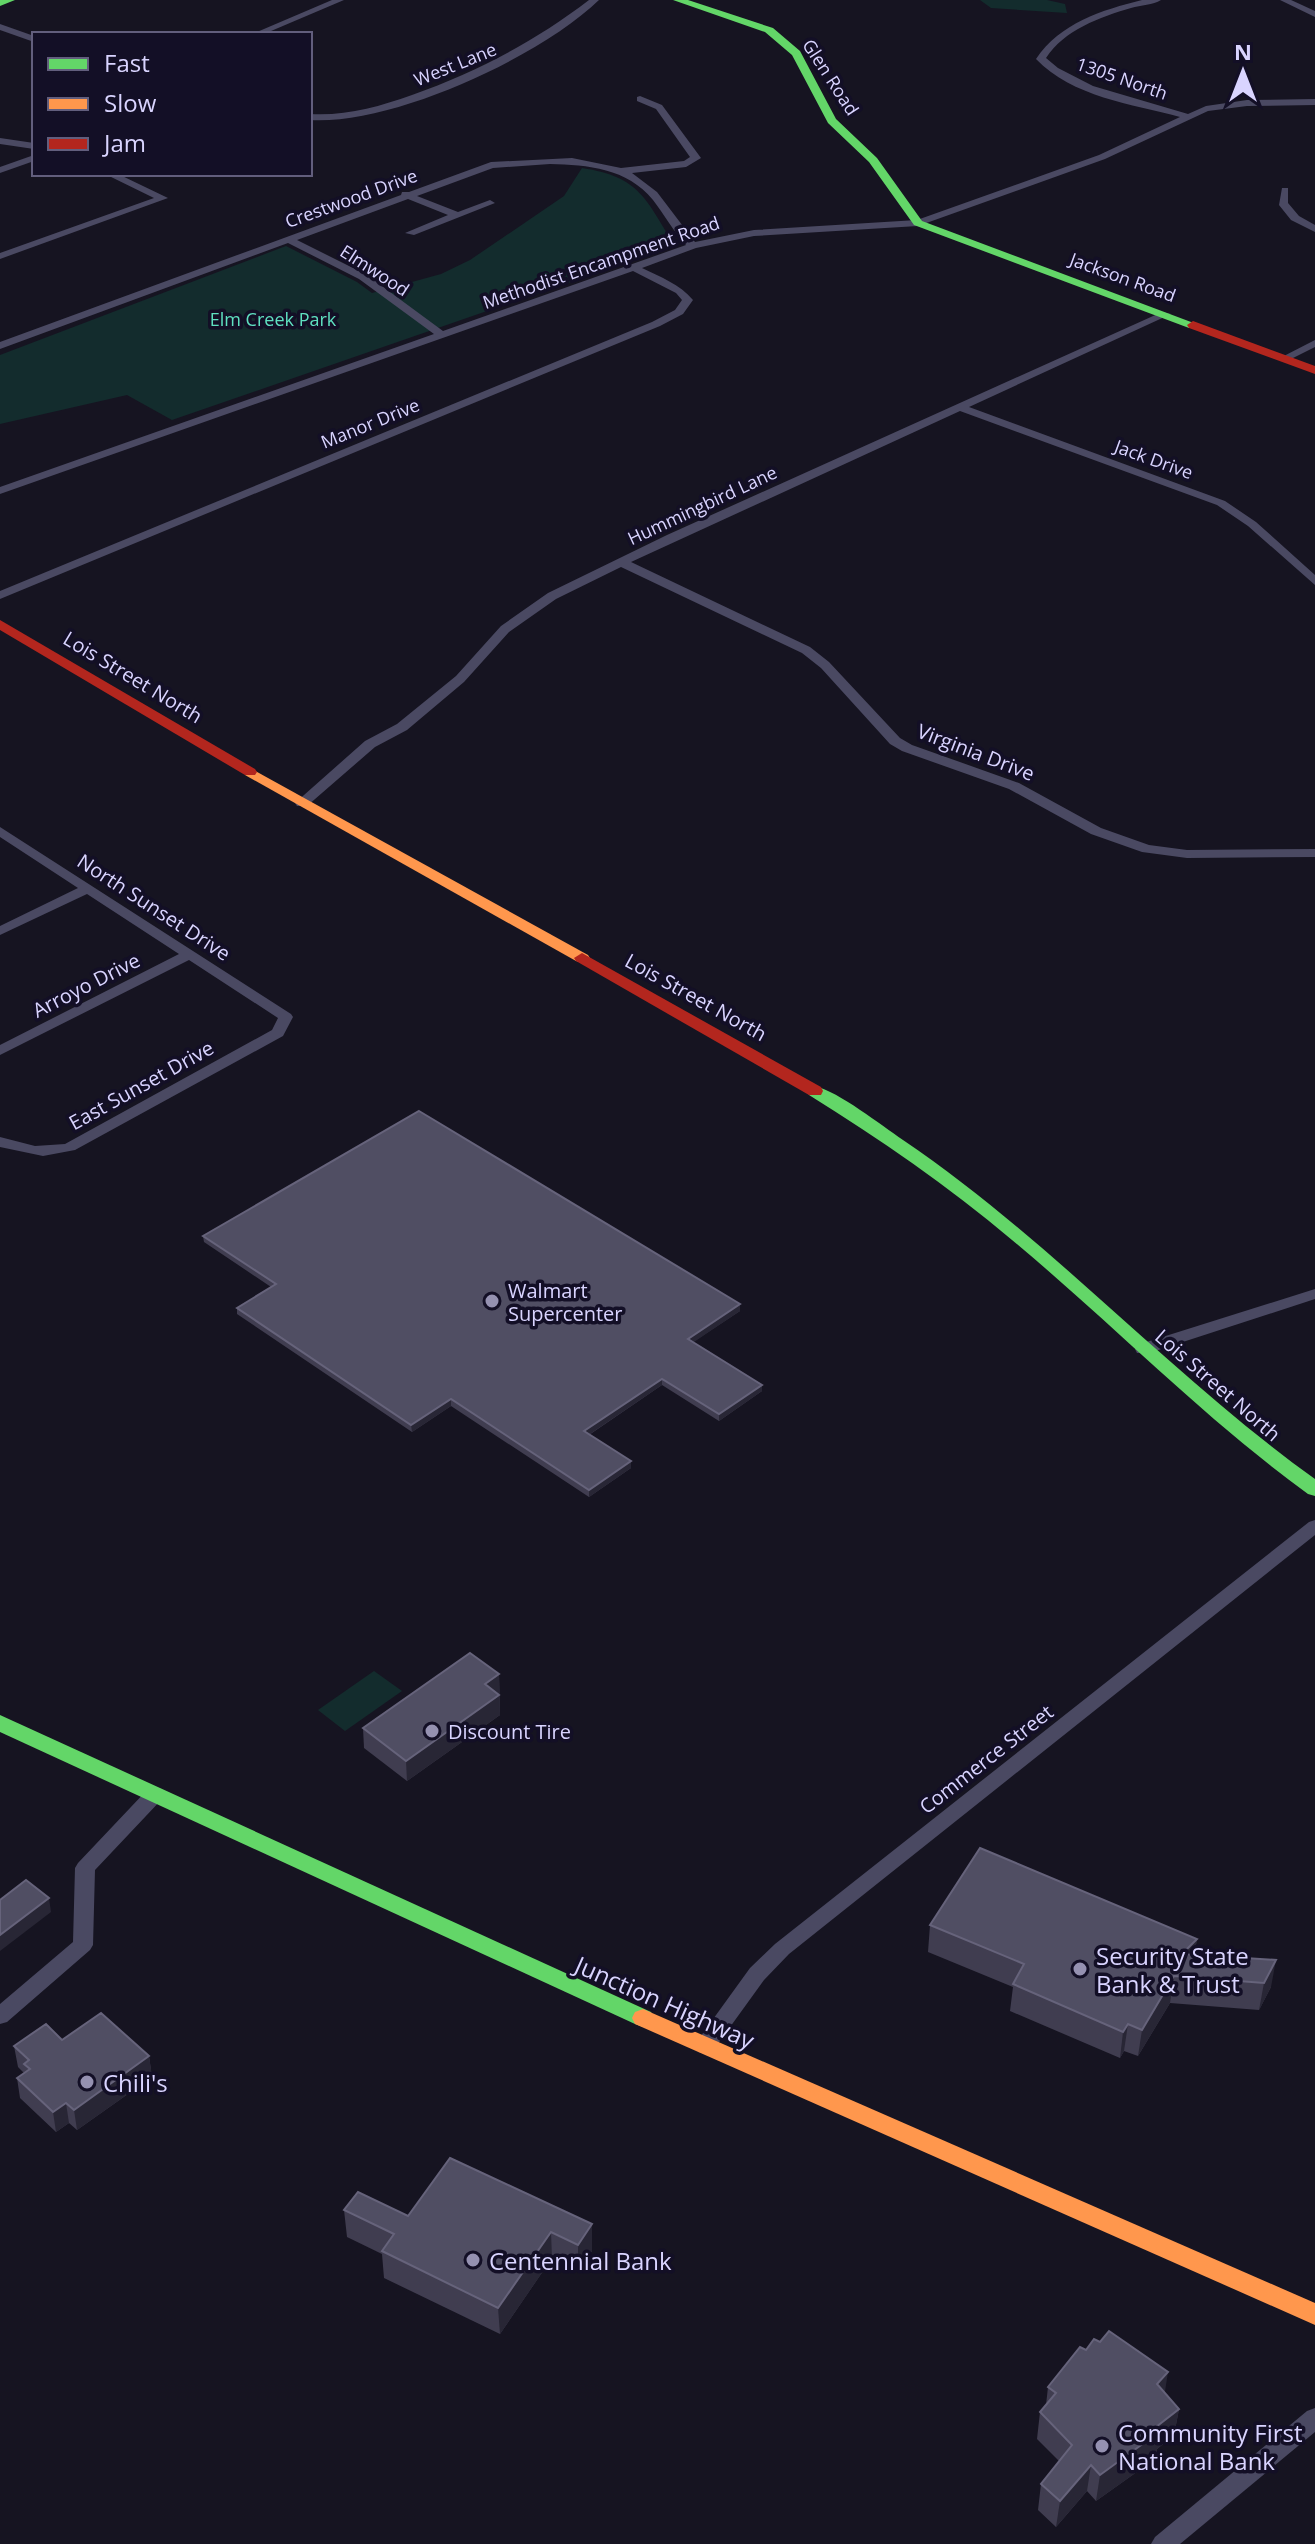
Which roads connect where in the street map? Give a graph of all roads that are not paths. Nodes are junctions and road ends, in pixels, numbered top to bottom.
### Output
1 (10, 0) edge
2 (340, 0) edge
3 (595, 0) edge
4 (1157, 0) edge
5 (1284, 0) edge
6 (686, 1) edge
7 (0, 3) edge
8 (1315, 14) edge
9 (0, 27) edge
10 (261, 32) edge
11 (32, 38) edge
12 (640, 99) dead end
13 (1315, 102) edge
14 (312, 117) edge
15 (1189, 117) junction
16 (0, 141) edge
17 (32, 146) edge
18 (32, 159) edge
19 (0, 170) edge
20 (618, 171) junction
21 (114, 176) edge
22 (1285, 190) dead end
23 (405, 194) junction
24 (490, 203) dead end
25 (457, 215) junction
26 (918, 223) junction
27 (1315, 229) edge
28 (410, 233) dead end
29 (287, 239) junction
30 (693, 246) junction
31 (0, 256) edge
32 (633, 267) junction
33 (1166, 314) junction
34 (442, 335) junction
35 (1315, 343) edge
36 (0, 346) edge
37 (1283, 359) junction
38 (1315, 370) edge
39 (959, 407) junction
40 (0, 491) edge
41 (621, 562) junction
42 (1315, 581) edge
43 (0, 595) edge
44 (0, 624) edge
45 (302, 803) junction
46 (0, 831) edge
47 (1315, 853) edge
48 (88, 888) junction
49 (0, 931) edge
50 (190, 954) junction
51 (286, 1017) joint
52 (0, 1051) edge
53 (0, 1142) edge
54 (1315, 1294) edge
55 (1143, 1349) junction
56 (1315, 1489) edge
57 (1315, 1526) edge
58 (0, 1723) edge
59 (155, 1794) junction
60 (0, 2016) edge
61 (705, 2046) junction
62 (1315, 2314) edge
63 (1315, 2418) edge
64 (1163, 2544) edge

1 - 7 street
2 - 10 street
3 - 14 street, West Lane
4 - 15 street, 1305 North
5 - 8 street
6 - 26 street, Glen Road
9 - 11 street
12 - 20 street
13 - 15 street, Methodist Encampment Road
15 - 26 street, Methodist Encampment Road
16 - 17 street
18 - 19 street
20 - 23 street, Crestwood Drive
20 - 30 street, Crestwood Drive
21 - 31 street
22 - 27 street
23 - 25 street
23 - 29 street, Crestwood Drive
24 - 25 street
25 - 28 street
26 - 30 street, Methodist Encampment Road
26 - 33 street, Jackson Road
29 - 34 street, Elmwood
29 - 36 street, Crestwood Drive
30 - 32 street, Methodist Encampment Road
32 - 34 street, Methodist Encampment Road
32 - 43 street, Manor Drive
33 - 37 street, Jackson Road
33 - 39 street, Hummingbird Lane
34 - 40 street, Methodist Encampment Road
35 - 37 street
37 - 38 street, Jackson Road
39 - 41 street, Hummingbird Lane
39 - 42 street, Jack Drive
41 - 45 street, Hummingbird Lane
41 - 47 street, Virginia Drive
44 - 45 street, Lois Street North
45 - 55 street, Lois Street North
46 - 48 street, North Sunset Drive
48 - 49 street
48 - 50 street, North Sunset Drive
50 - 51 street, North Sunset Drive
50 - 52 street, Arroyo Drive
51 - 53 street, East Sunset Drive
54 - 55 street
55 - 56 street, Lois Street North
57 - 61 street, Commerce Street
58 - 59 street, Junction Highway
59 - 60 street
59 - 61 street, Junction Highway
61 - 62 street, Junction Highway
63 - 64 street

